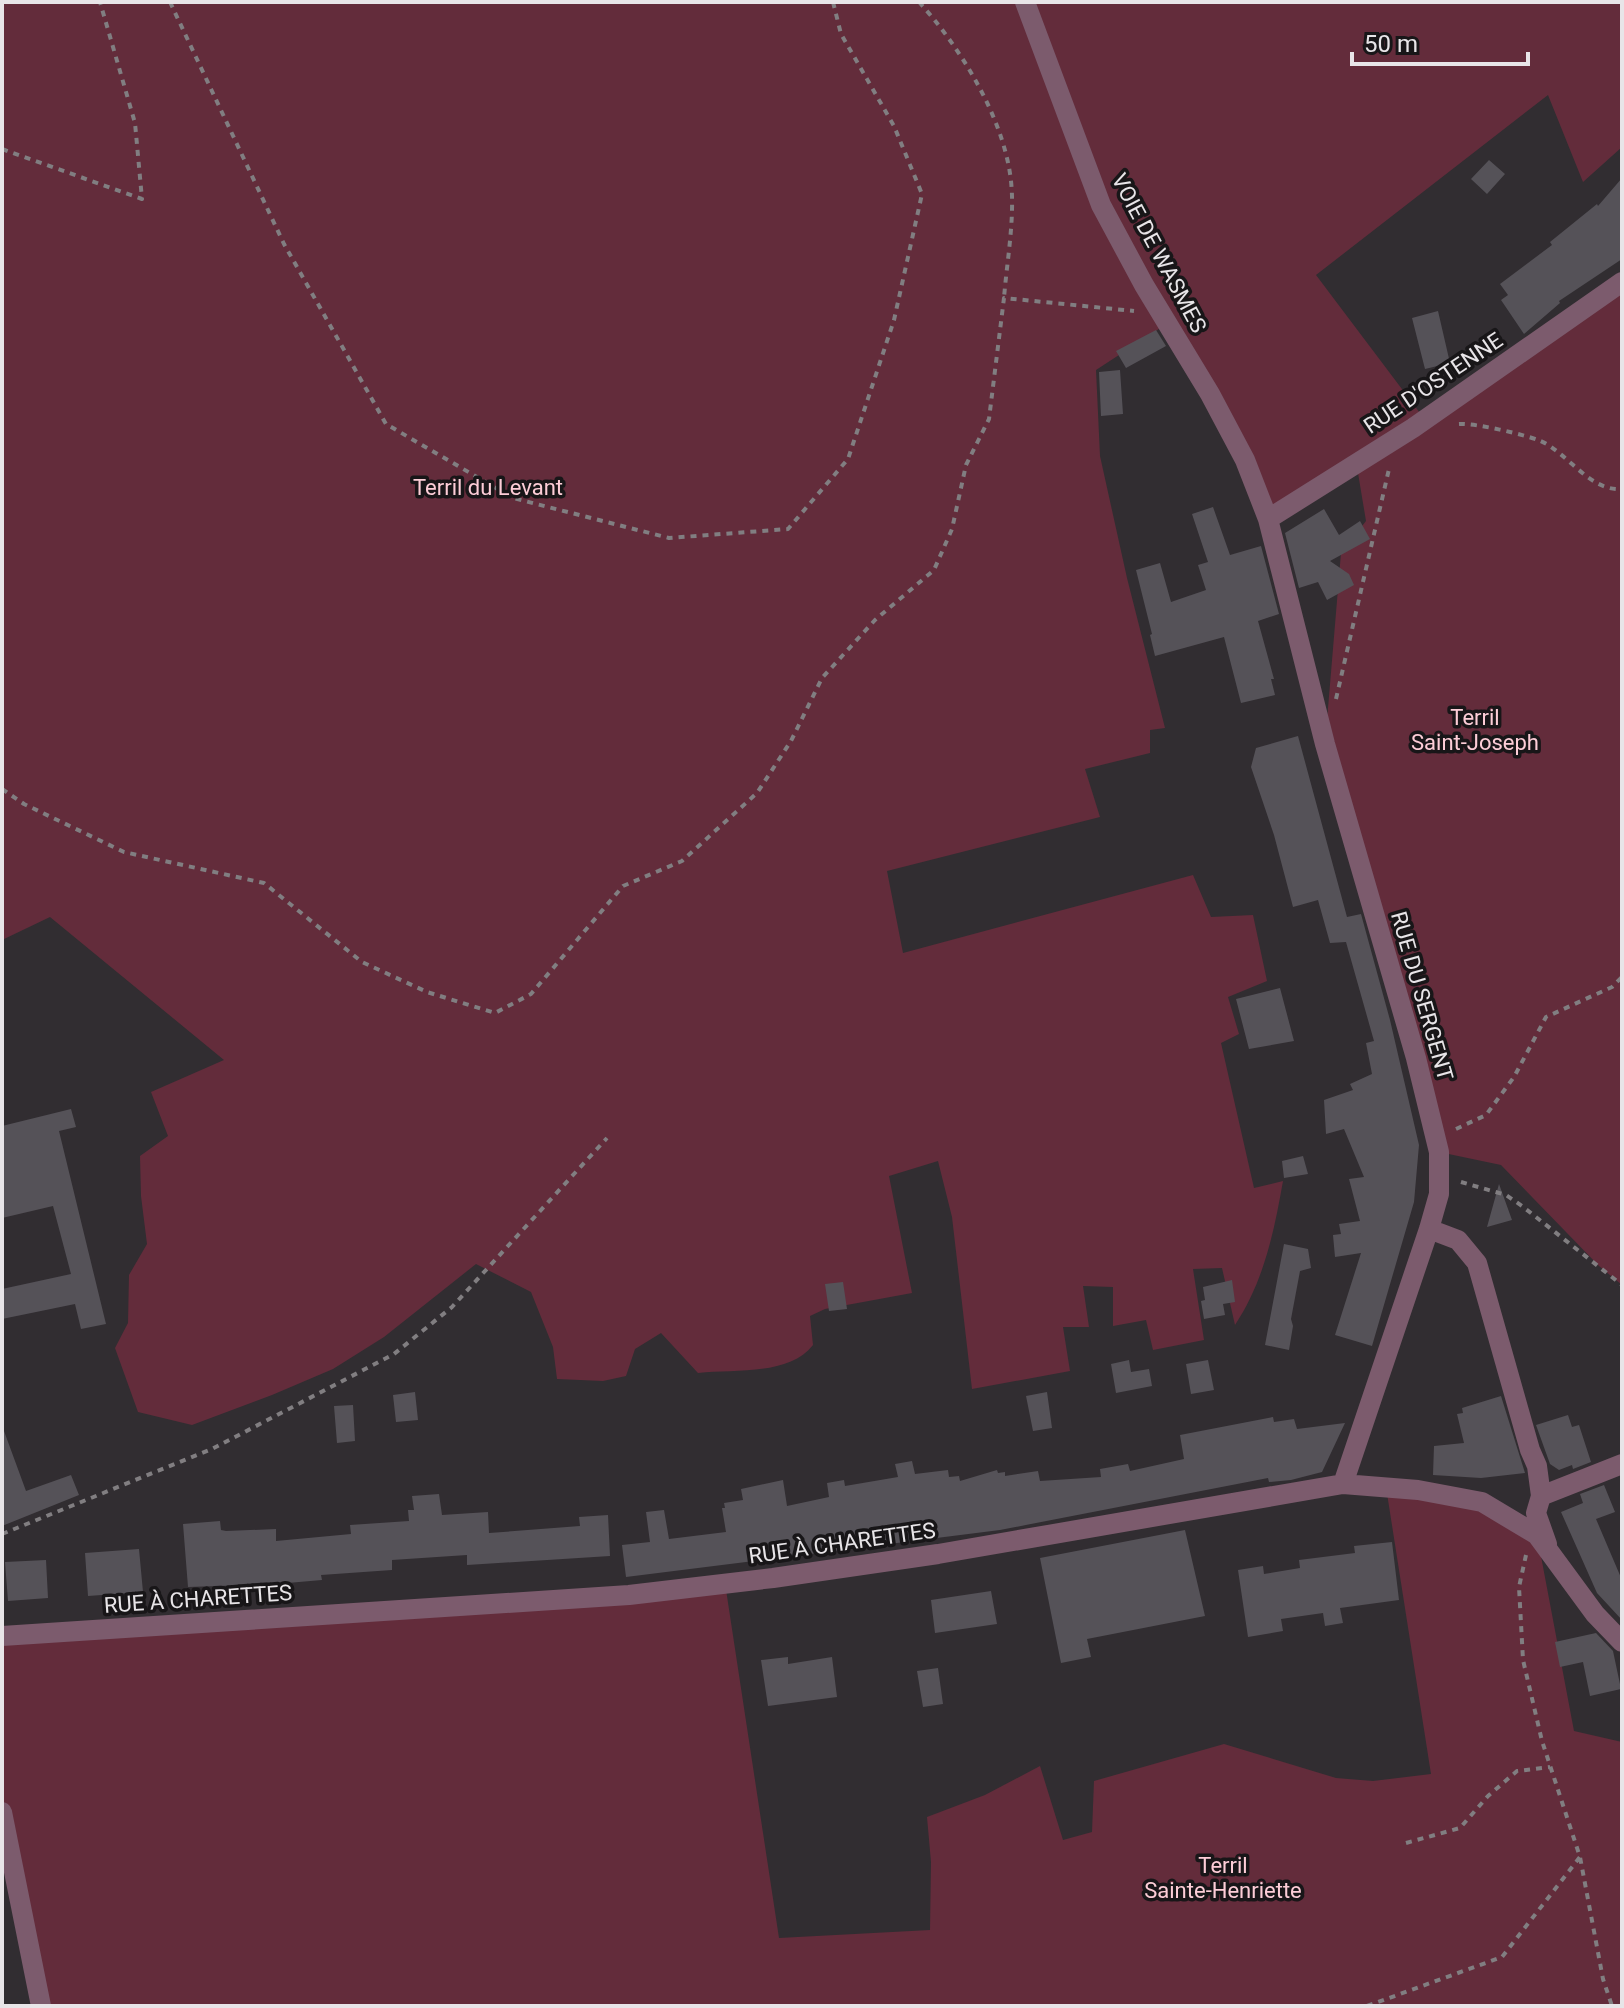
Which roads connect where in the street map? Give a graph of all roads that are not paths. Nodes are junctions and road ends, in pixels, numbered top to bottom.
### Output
1 (1025, 2) edge
2 (1622, 282) edge
3 (1268, 519) junction
4 (1429, 1229) junction
5 (1622, 1464) edge
6 (1343, 1484) junction
7 (1541, 1496) junction
8 (1543, 1543) junction
9 (2, 1636) edge
10 (1622, 1642) edge
11 (2, 1812) edge
12 (41, 2006) edge

1 - 3 street, VOIE DE WASMES
2 - 3 street, RUE D'OSTENNE
3 - 4 street, RUE DU SERGENT
4 - 6 street, RUE DU SERGENT
4 - 7 street
5 - 7 street
6 - 8 street, RUE À CHARETTES
6 - 9 street, RUE À CHARETTES
7 - 8 street
8 - 10 street, RUE À CHARETTES
11 - 12 street

